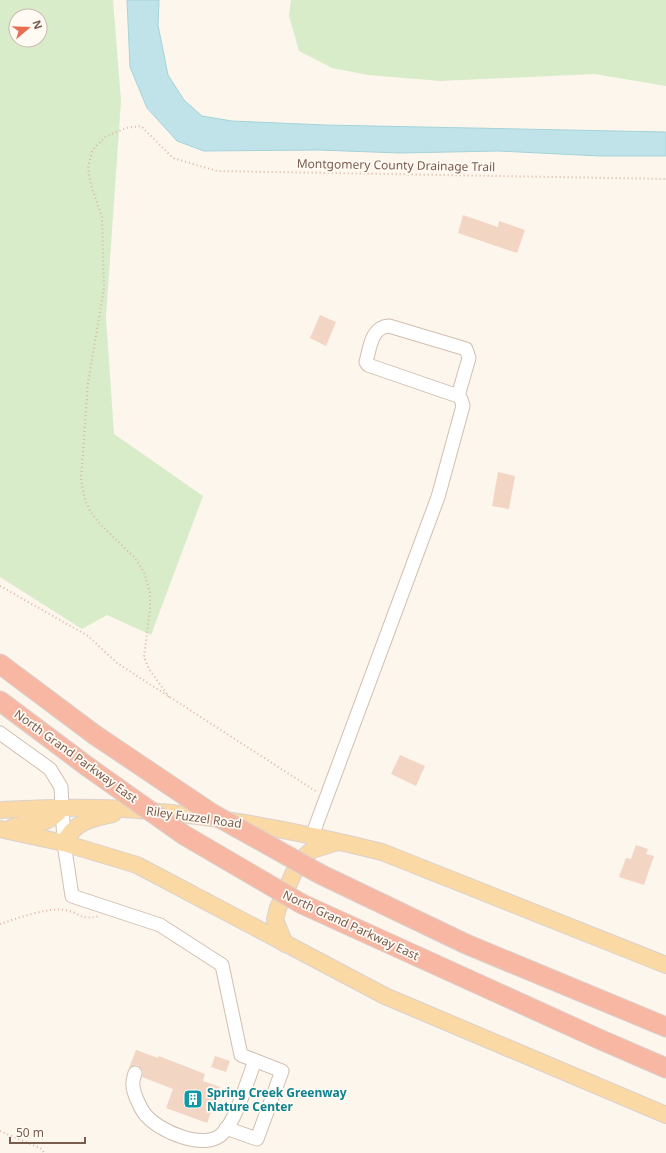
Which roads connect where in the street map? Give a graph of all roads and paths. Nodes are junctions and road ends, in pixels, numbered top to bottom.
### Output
1 (666, 178) edge
2 (458, 396) junction
3 (0, 586) edge
4 (0, 664) edge
5 (169, 697) junction
6 (0, 701) edge
7 (0, 733) edge
8 (327, 798) junction
9 (62, 808) junction
10 (0, 810) edge
11 (141, 810) junction
12 (2, 829) edge
13 (312, 836) junction
14 (339, 841) junction
15 (64, 843) junction
16 (118, 911) junction
17 (0, 924) edge
18 (285, 944) junction
19 (666, 965) edge
20 (666, 1027) edge
21 (255, 1061) junction
22 (666, 1068) edge
23 (135, 1073) dead end
24 (666, 1115) edge
25 (226, 1128) junction
26 (0, 1131) edge
27 (44, 1153) edge

1 - 5 path, Montgomery County Drainage Trail
2 - 2 street
2 - 8 street
3 - 5 path
4 - 20 highway, bridge
5 - 8 path
6 - 22 highway, North Grand Parkway East, bridge
7 - 9 street
8 - 13 street
9 - 10 main road, Riley Fuzzel Road
9 - 11 main road, Riley Fuzzel Road
9 - 12 main road
9 - 15 street
11 - 13 main road, Riley Fuzzel Road
11 - 15 main road
12 - 15 main road
13 - 14 main road, Riley Fuzzel Road
14 - 18 main road
14 - 19 main road
15 - 16 street
15 - 18 main road
16 - 17 path
16 - 21 street
18 - 24 main road
21 - 25 street
21 - 25 street
23 - 25 street
26 - 27 path

